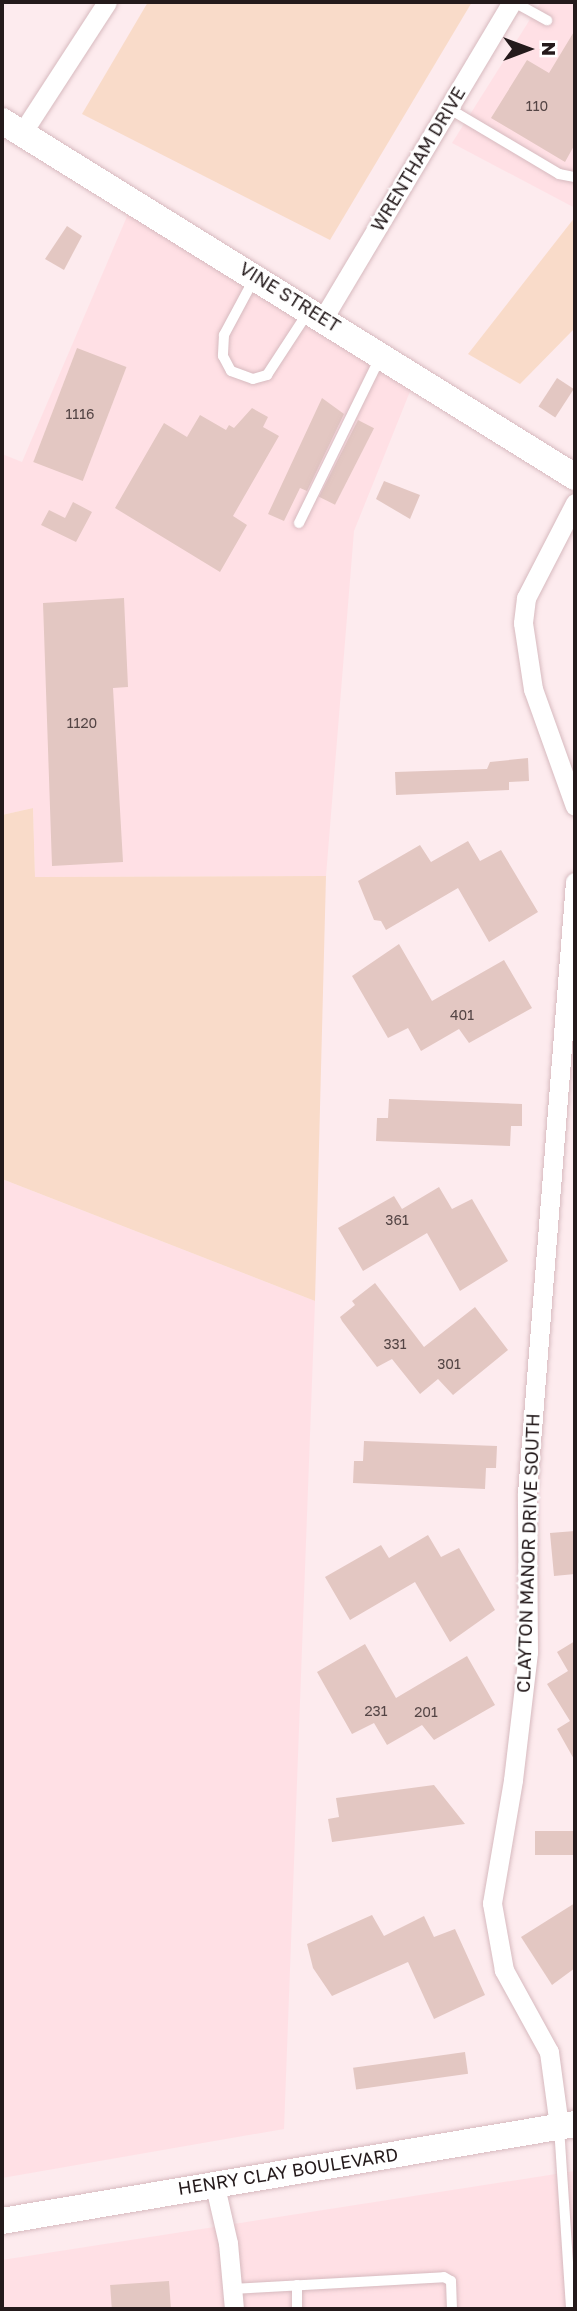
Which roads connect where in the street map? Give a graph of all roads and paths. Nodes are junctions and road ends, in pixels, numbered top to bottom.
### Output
1 (107, 2) edge
2 (513, 2) edge
3 (547, 20) dead end
4 (448, 108) junction
5 (12, 127) edge
6 (575, 177) edge
7 (256, 276) junction
8 (317, 313) junction
9 (382, 354) junction
10 (575, 477) edge
11 (575, 503) edge
12 (299, 523) dead end
13 (575, 806) edge
14 (575, 882) edge
15 (567, 2125) edge
16 (214, 2182) junction
17 (2, 2221) edge
18 (297, 2285) junction
19 (232, 2289) junction
20 (234, 2309) edge
21 (297, 2309) edge
22 (452, 2309) edge
23 (571, 2309) edge

1 - 5 street
2 - 3 lane
2 - 4 street, WRENTHAM DRIVE
4 - 6 lane
4 - 8 street, WRENTHAM DRIVE
5 - 7 street, VINE STREET
7 - 8 street, VINE STREET
7 - 8 lane
8 - 9 street, VINE STREET
9 - 10 street, VINE STREET
9 - 12 lane
11 - 13 street
14 - 15 street, CLAYTON MANOR DRIVE SOUTH
15 - 16 street, HENRY CLAY BOULEVARD
15 - 23 lane
16 - 17 street, HENRY CLAY BOULEVARD
16 - 19 street
18 - 19 lane
18 - 21 lane
18 - 22 lane
19 - 20 street

